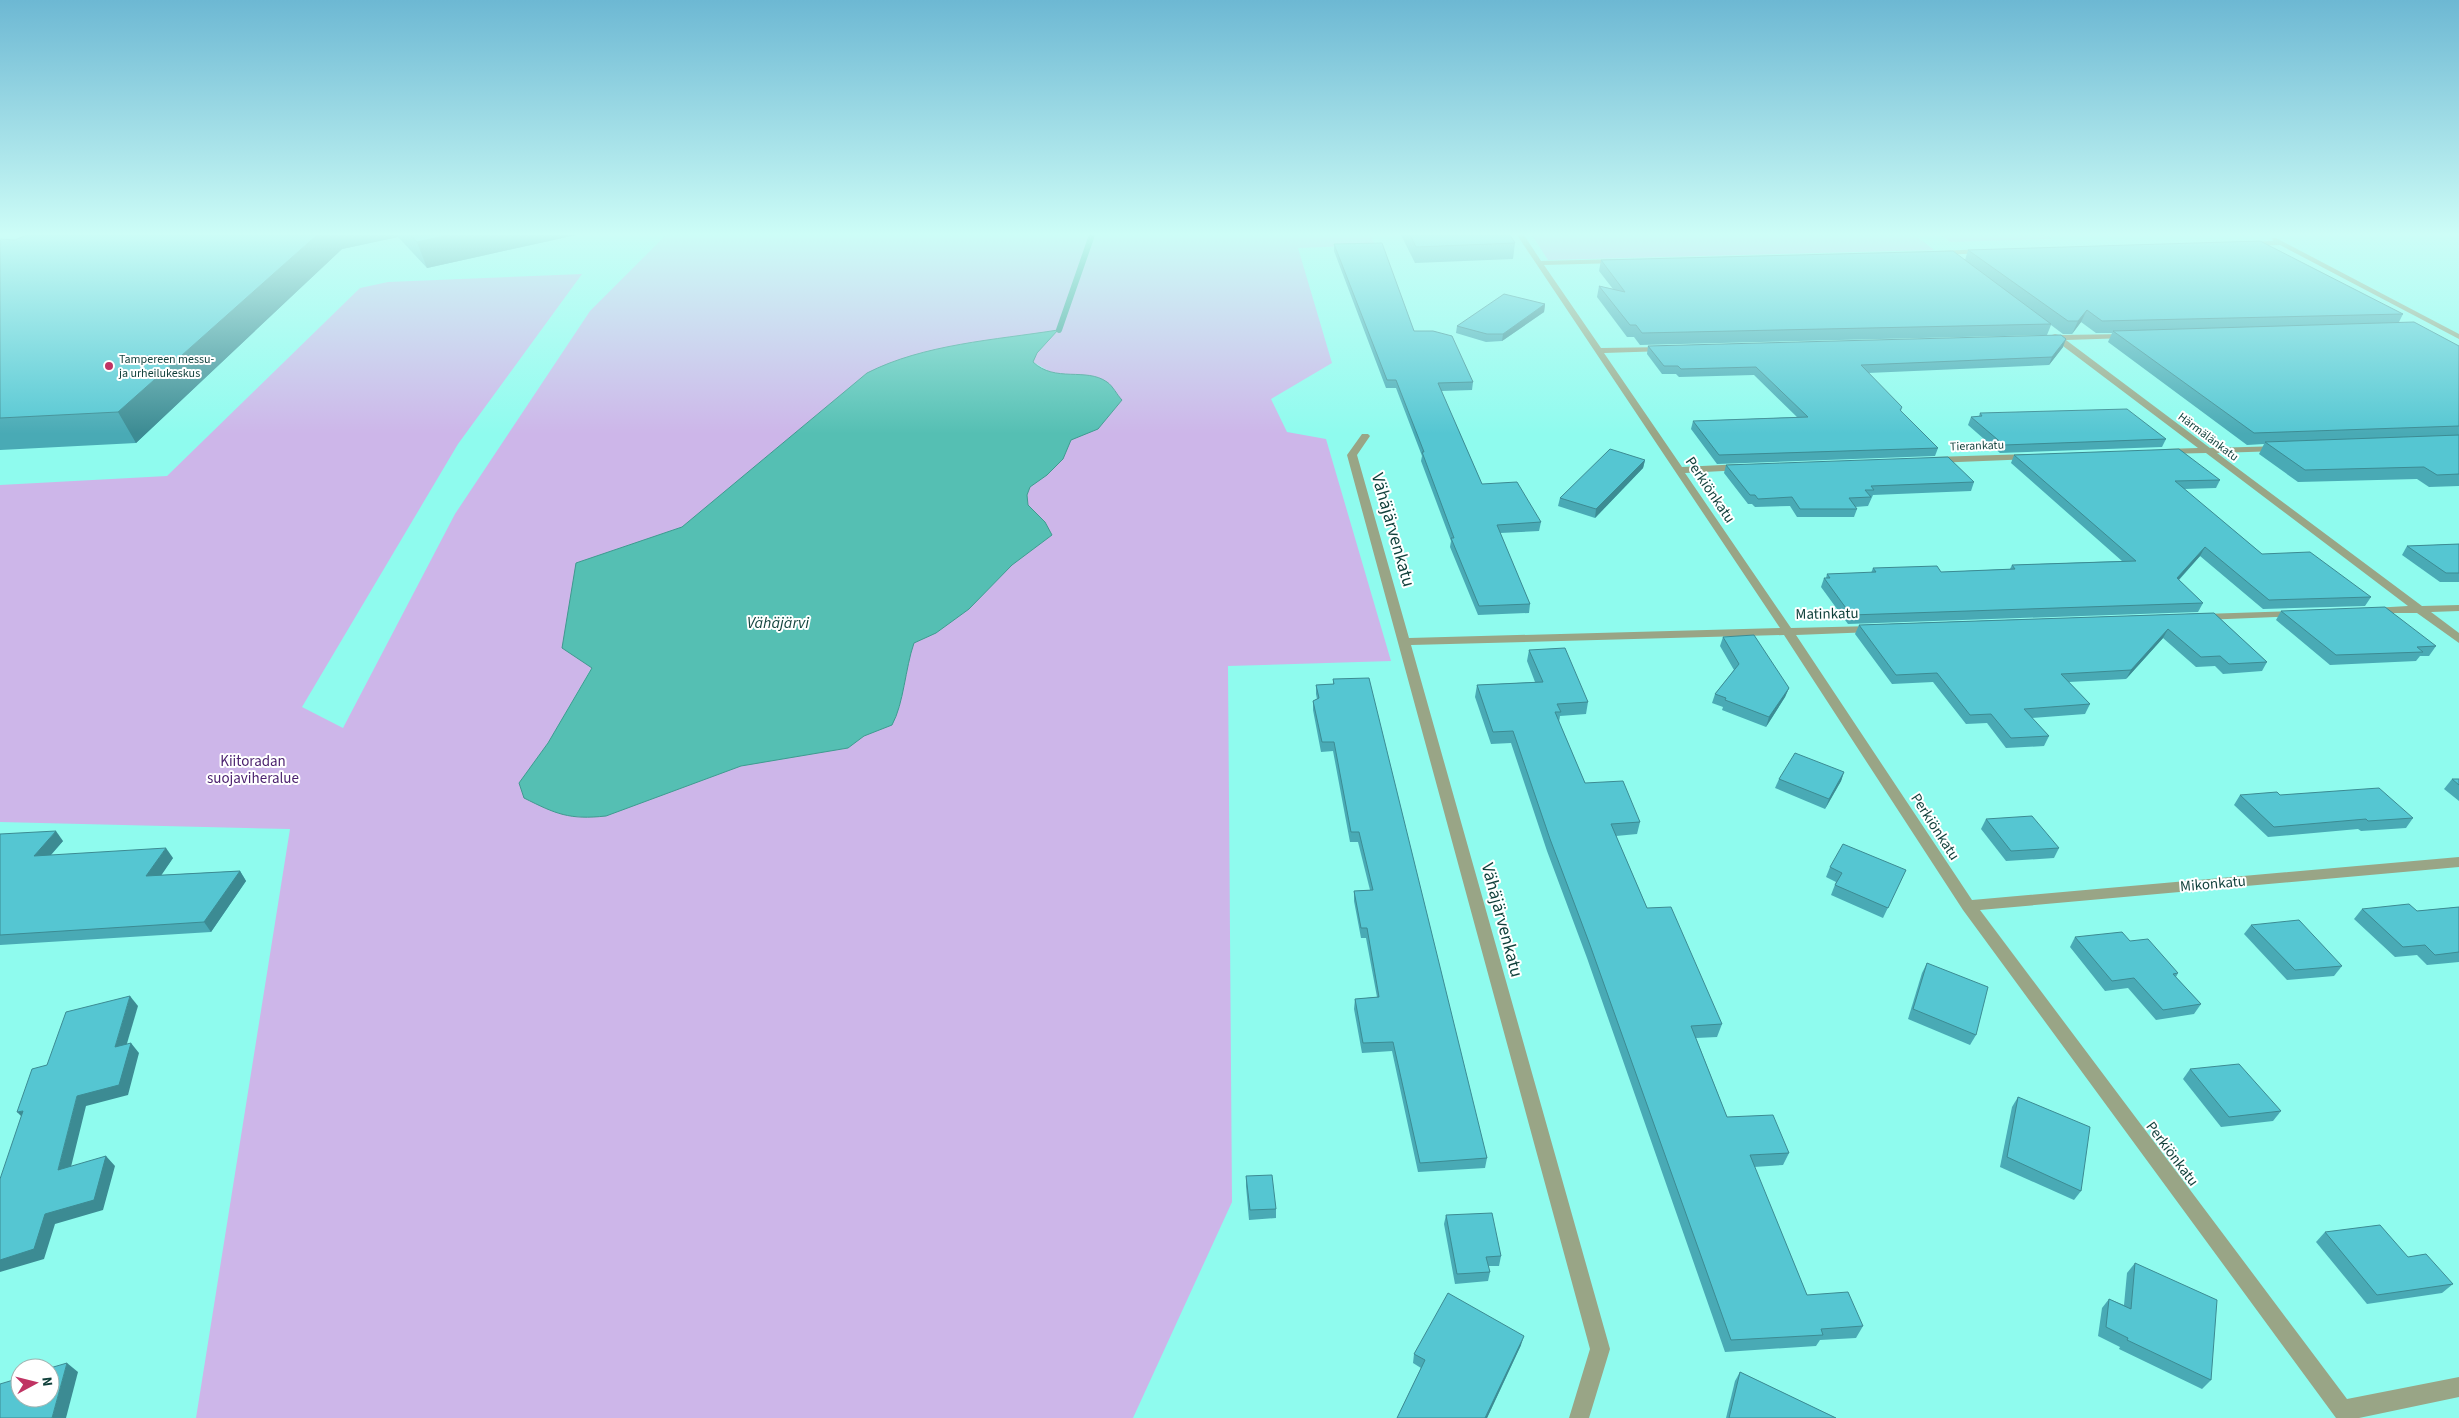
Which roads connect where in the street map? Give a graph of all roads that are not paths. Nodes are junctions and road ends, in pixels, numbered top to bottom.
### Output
1 (1564, 301) edge
2 (2391, 301) edge
3 (2042, 326) edge
4 (2141, 336) edge
5 (2459, 337) edge
6 (2037, 338) edge
7 (2057, 338) junction
8 (1673, 348) edge
9 (1597, 351) junction
10 (1365, 436) dead end
11 (2289, 448) edge
12 (2206, 450) junction
13 (2156, 452) edge
14 (2038, 456) edge
15 (1922, 460) edge
16 (1756, 467) edge
17 (1677, 470) junction
18 (2459, 608) edge
19 (2419, 609) junction
20 (2362, 611) edge
21 (2305, 614) edge
22 (2189, 618) edge
23 (1889, 628) edge
24 (1787, 630) junction
25 (2459, 639) edge
26 (1406, 642) junction
27 (2459, 862) edge
28 (1968, 906) junction
29 (2459, 1386) edge
30 (2346, 1414) edge
31 (1579, 1418) edge

1 - 9 street, Perkiönkatu
2 - 5 street
3 - 7 street, Härmälänkatu
4 - 7 street
6 - 7 street
7 - 12 street, Härmälänkatu
8 - 9 street
9 - 17 street, Perkiönkatu
10 - 26 street, Vähäjärvenkatu
11 - 12 street
12 - 13 street
12 - 19 street, Härmälänkatu
14 - 15 street, Tierankatu
16 - 17 street
17 - 24 street, Perkiönkatu
18 - 19 street
19 - 20 street
19 - 25 street, Härmälänkatu
21 - 22 street
23 - 24 street, Matinkatu
24 - 26 street, Matinkatu
24 - 28 street, Perkiönkatu
26 - 31 street, Vähäjärvenkatu
27 - 28 street, Mikonkatu
28 - 30 street, Perkiönkatu
29 - 30 street

